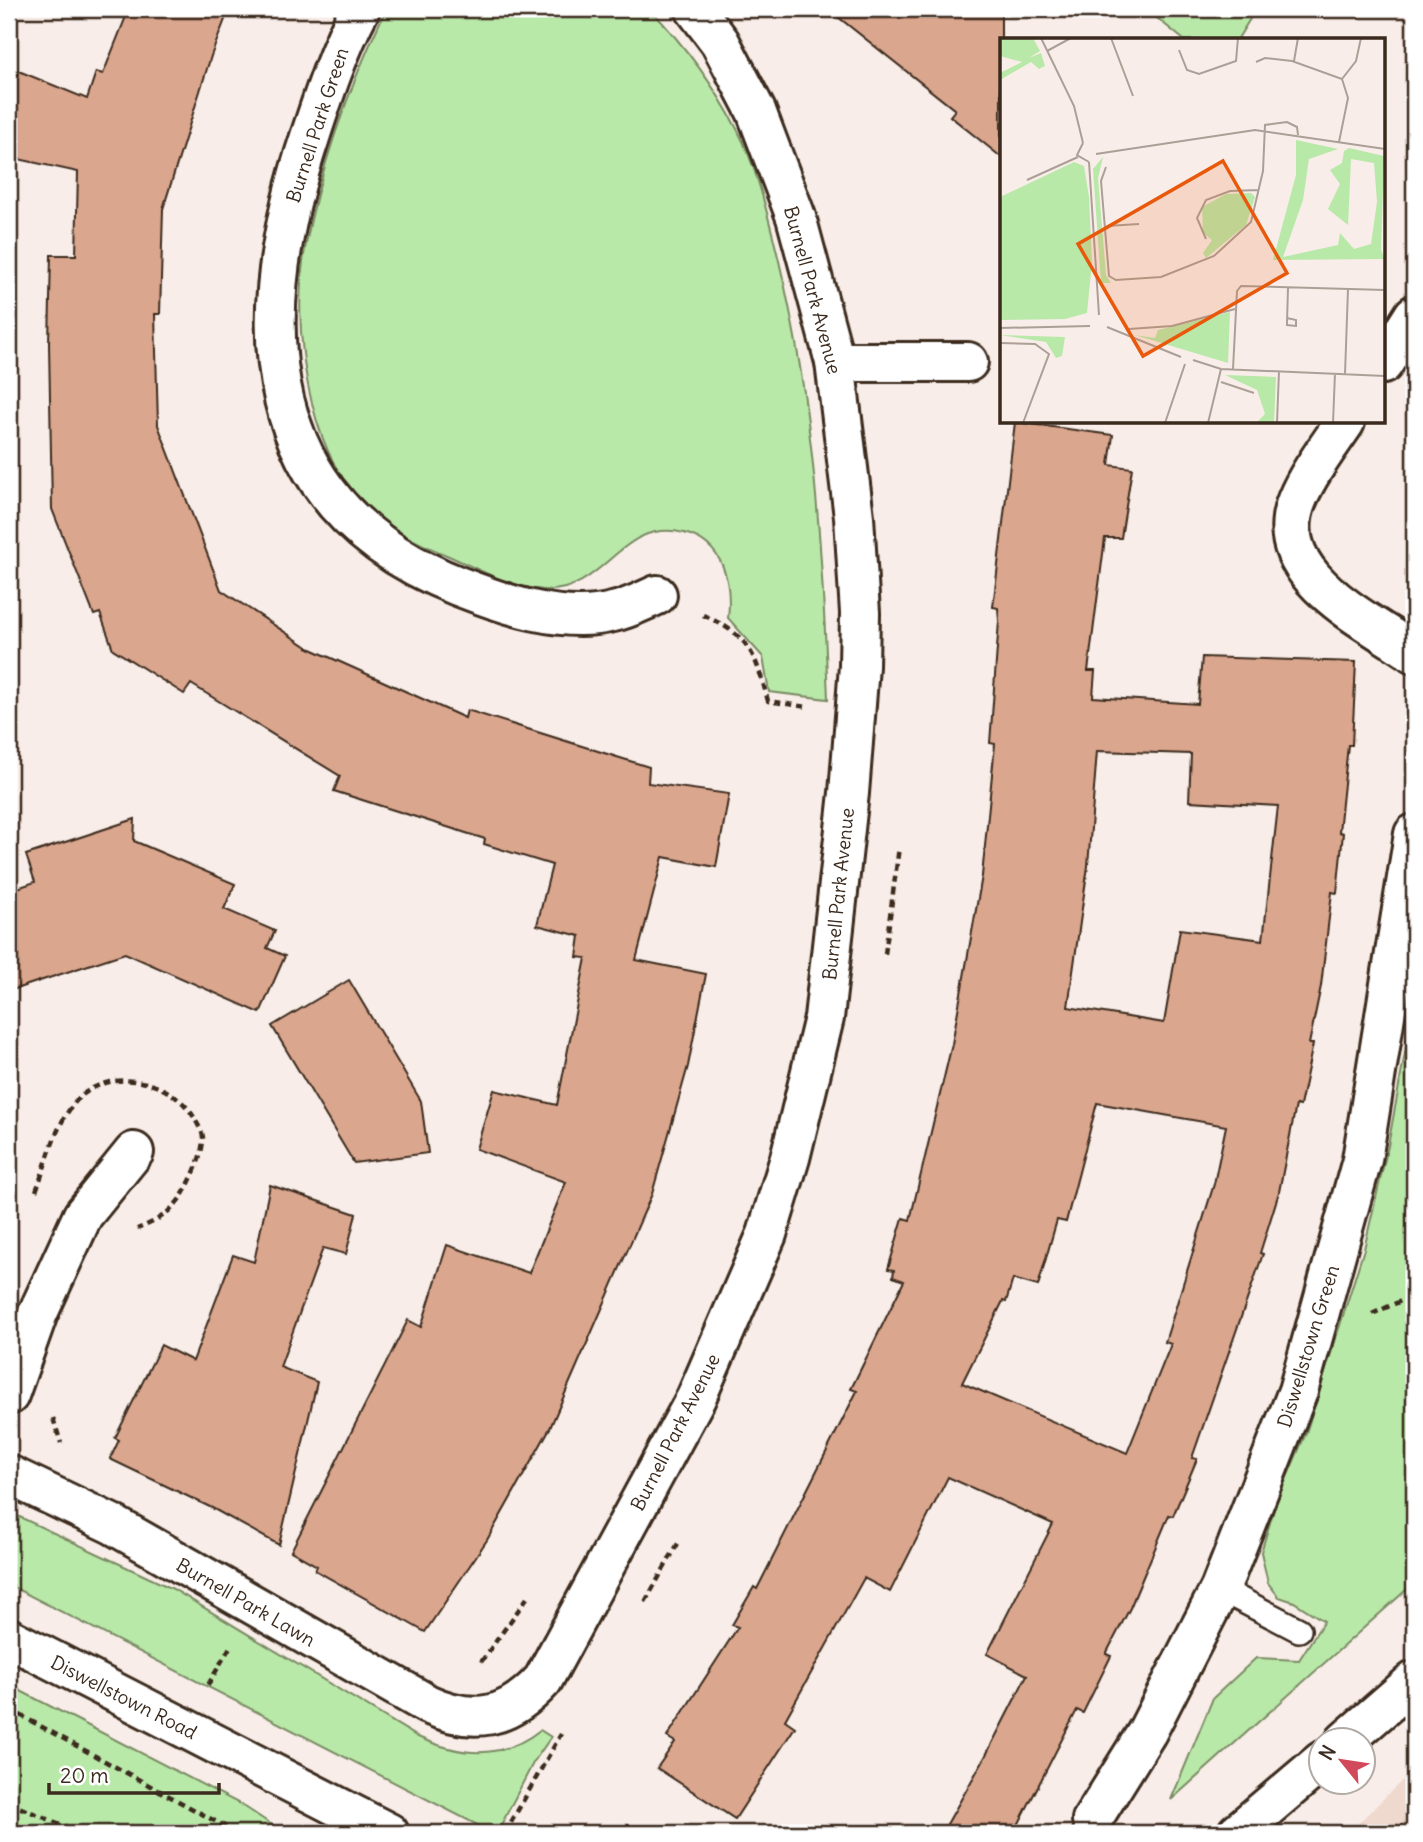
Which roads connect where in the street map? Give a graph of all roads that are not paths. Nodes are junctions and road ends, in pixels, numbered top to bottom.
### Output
1 (360, 9) edge
2 (695, 9) edge
3 (1414, 315) edge
4 (835, 362) junction
5 (968, 362) dead end
6 (1384, 363) edge
7 (1344, 424) edge
8 (657, 595) road end
9 (1414, 653) edge
10 (1414, 834) edge
11 (134, 1152) dead end
12 (9, 1395) edge
13 (9, 1475) edge
14 (1220, 1589) junction
15 (1299, 1630) dead end
16 (9, 1638) edge
17 (1414, 1681) edge
18 (486, 1715) joint
19 (1361, 1727) edge
20 (1308, 1772) edge
21 (1092, 1821) dead end
22 (389, 1833) edge
23 (1237, 1833) edge

1 - 8 street, Burnell Park Green
2 - 4 street, Burnell Park Avenue
3 - 6 street
4 - 5 street
4 - 18 street, Burnell Park Avenue
7 - 9 street
10 - 14 street, Diswellstown Green
11 - 12 street
13 - 18 street, Burnell Park Lawn
14 - 15 lane
14 - 21 street, Diswellstown Green
16 - 22 street, Diswellstown Road
17 - 19 street
20 - 23 street

